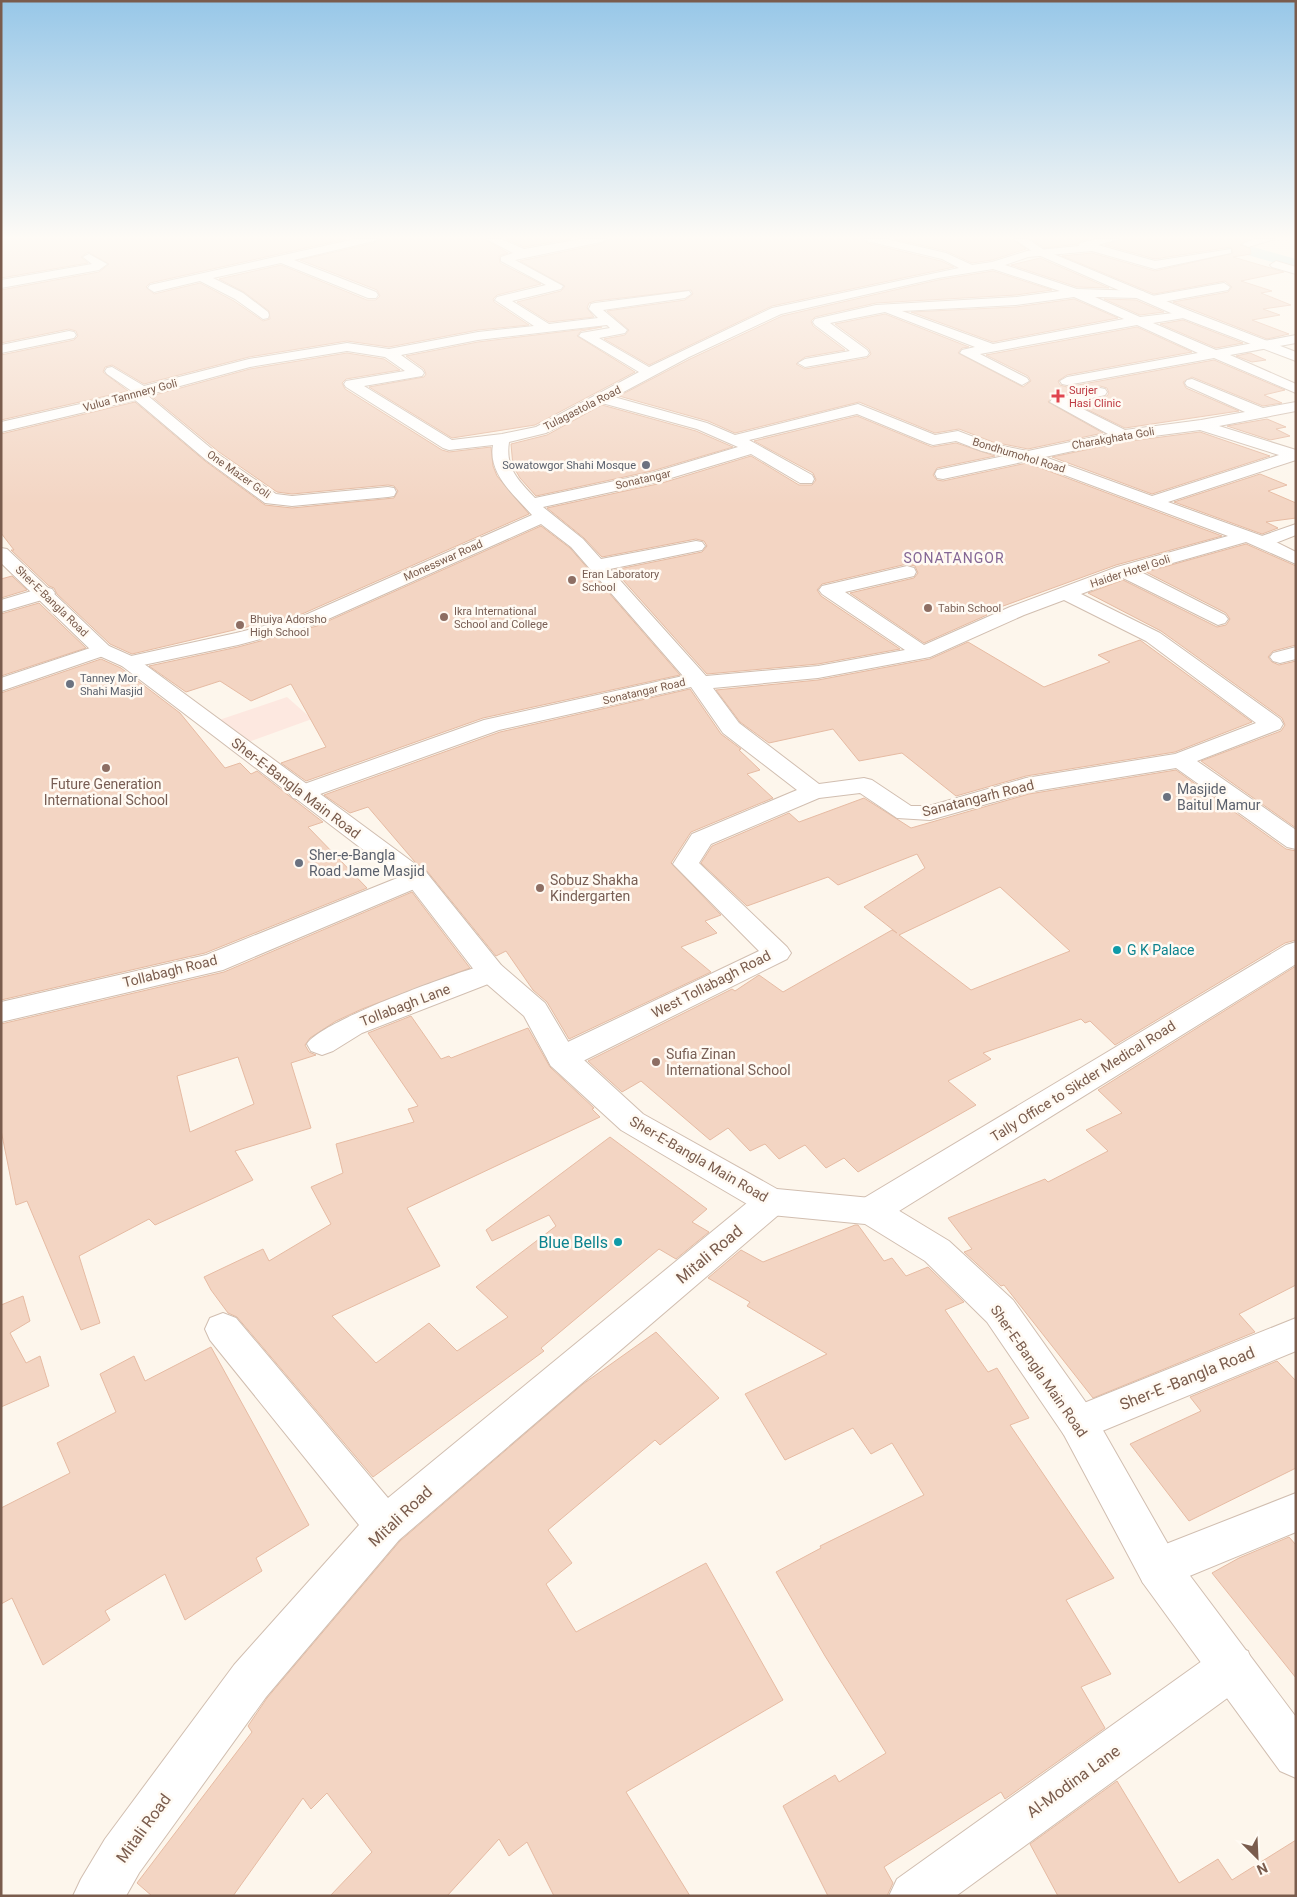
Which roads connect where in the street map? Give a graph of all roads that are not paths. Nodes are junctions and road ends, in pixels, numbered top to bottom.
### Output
1 (541, 328) edge
2 (617, 328) edge
3 (739, 328) edge
4 (827, 328) edge
5 (933, 328) edge
6 (1099, 328) edge
7 (1155, 328) edge
8 (1219, 328) edge
9 (69, 335) dead end
10 (1296, 340) edge
11 (1263, 345) junction
12 (992, 348) junction
13 (1, 349) edge
14 (389, 353) junction
15 (1211, 353) junction
16 (1296, 358) edge
17 (805, 363) dead end
18 (112, 371) dead end
19 (642, 376) junction
20 (1067, 381) dead end
21 (1022, 382) dead end
22 (1192, 383) dead end
23 (1296, 389) edge
24 (1103, 391) dead end
25 (140, 393) junction
26 (603, 399) junction
27 (1296, 406) edge
28 (1265, 412) junction
29 (1296, 422) edge
30 (1201, 425) junction
31 (1, 427) edge
32 (1123, 435) junction
33 (502, 439) junction
34 (736, 439) junction
35 (753, 448) junction
36 (1026, 455) junction
37 (1296, 455) edge
38 (943, 474) dead end
39 (806, 479) dead end
40 (388, 492) dead end
41 (1153, 501) junction
42 (537, 510) junction
43 (1296, 529) edge
44 (1253, 539) junction
45 (696, 546) dead end
46 (1, 553) edge
47 (1296, 559) edge
48 (596, 566) junction
49 (1124, 571) junction
50 (907, 572) dead end
51 (45, 593) junction
52 (1065, 593) junction
53 (1, 606) edge
54 (1017, 611) joint
55 (1218, 619) dead end
56 (923, 653) junction
57 (116, 656) junction
58 (698, 681) junction
59 (1, 686) edge
60 (1180, 760) junction
61 (814, 792) junction
62 (301, 793) junction
63 (1296, 842) edge
64 (417, 878) junction
65 (1292, 959) edge
66 (491, 972) junction
67 (23, 1009) edge
68 (322, 1044) dead end
69 (562, 1058) junction
70 (771, 1202) junction
71 (871, 1211) junction
72 (223, 1329) dead end
73 (1296, 1334) edge
74 (1078, 1422) junction
75 (1296, 1512) edge
76 (385, 1526) junction
77 (1158, 1568) junction
78 (1232, 1667) junction
79 (1296, 1755) edge
80 (98, 1896) edge
81 (914, 1896) edge

1 - 14 street
2 - 19 street
3 - 19 street, Tulagastola Road
4 - 17 street
5 - 12 street
6 - 12 street
7 - 15 street
8 - 11 street
9 - 13 street
10 - 11 street
11 - 15 street
11 - 16 street
12 - 21 street
14 - 25 street, Vulua Tannnery Goli
14 - 33 street, Tulagastola Road
15 - 20 street
15 - 23 street
18 - 25 street, One Mazer Goli
19 - 26 street, Tulagastola Road
22 - 28 street
24 - 32 street
25 - 31 street, Vulua Tannnery Goli
25 - 40 street, One Mazer Goli
26 - 33 street, Tulagastola Road
26 - 34 street
27 - 28 street, Charakghata Goli
28 - 29 street
28 - 30 street, Charakghata Goli
30 - 32 street, Charakghata Goli
30 - 37 street, Charakghata Goli
32 - 36 street, Charakghata Goli
33 - 42 street
34 - 35 street
34 - 36 street, Bondhumohol Road
35 - 39 street
35 - 42 street, Sonatangar
36 - 38 street, Charakghata Goli
36 - 41 street, Bondhumohol Road
37 - 41 street, Charakghata Goli
41 - 44 street, Bondhumohol Road
42 - 48 street
42 - 57 street, Monesswar Road
43 - 44 street, Haider Hotel Goli
44 - 47 street, Bondhumohol Road
44 - 49 street, Haider Hotel Goli
45 - 48 street
46 - 51 street, Sher-E-Bangla Road
48 - 58 street
49 - 52 street, Haider Hotel Goli
49 - 55 street
50 - 56 street
51 - 53 street
51 - 57 street, Sher-E-Bangla Road
52 - 54 street, Haider Hotel Goli
52 - 60 street, Sanatangarh Road
54 - 56 street, Sonatangar Road
56 - 58 street, Sonatangar Road
57 - 59 street, Monesswar Road
57 - 62 street, Sher-E-Bangla Main Road
58 - 61 street
58 - 62 street, Sonatangar Road
60 - 61 street, Sanatangarh Road
60 - 63 street
61 - 69 street, West Tollabagh Road
62 - 64 street, Sher-E-Bangla Main Road
64 - 66 street, Sher-E-Bangla Main Road
64 - 67 street, Tollabagh Road
65 - 71 street, Tally Office to Sikder Medical Road
66 - 68 street, Tollabagh Lane
66 - 69 street, Sher-E-Bangla Main Road
69 - 70 street, Sher-E-Bangla Main Road
70 - 71 street, Sher-E-Bangla Main Road
70 - 76 street, Mitali Road
71 - 74 street, Sher-E-Bangla Main Road
72 - 76 street
73 - 74 street, Sher-E -Bangla Road
74 - 77 street, Sher-E-Bangla Main Road
75 - 77 street
76 - 80 street, Mitali Road
77 - 78 street, Sher-E-Bangla Main Road
78 - 79 street, Sher-E-Bangla Main Road
78 - 81 street, Al-Modina Lane

